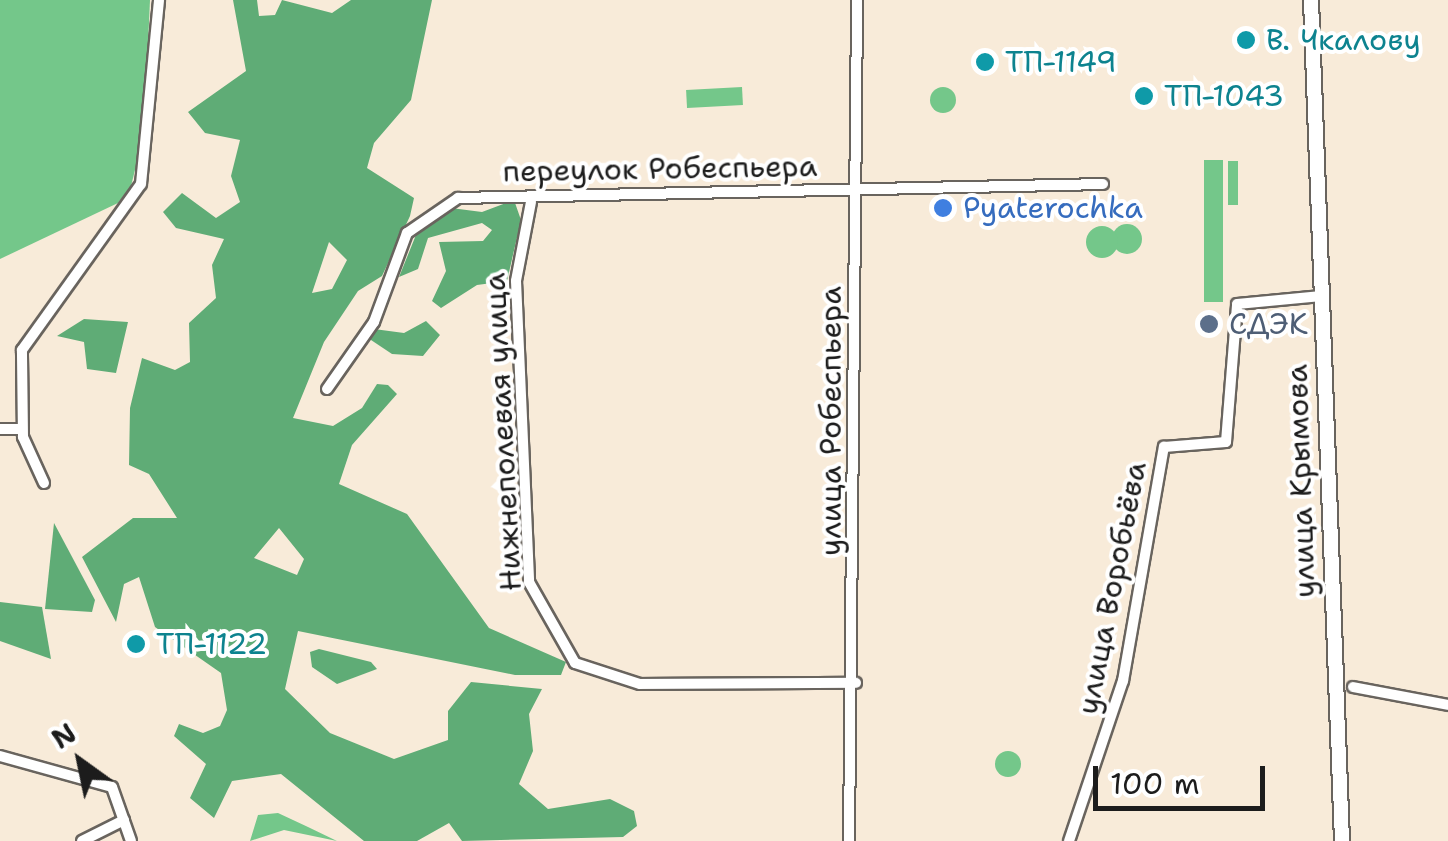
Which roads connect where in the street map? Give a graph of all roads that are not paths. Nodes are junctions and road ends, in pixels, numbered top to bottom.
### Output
1 (159, 0) edge
2 (857, 0) edge
3 (1311, 0) edge
4 (1103, 184) dead end
5 (857, 190) junction
6 (531, 202) junction
7 (1322, 296) junction
8 (327, 389) dead end
9 (0, 429) edge
10 (21, 429) junction
11 (44, 483) dead end
12 (856, 684) junction
13 (1353, 688) dead end
14 (1448, 704) edge
15 (0, 756) edge
16 (124, 820) junction
17 (82, 841) edge
18 (131, 841) edge
19 (849, 841) edge
20 (1069, 841) edge
21 (1342, 841) edge

1 - 10 street
2 - 5 street, улица Робеспьера
3 - 7 street, улица Крымова
4 - 5 street, переулок Робеспьера
5 - 6 street, переулок Робеспьера
5 - 12 street, улица Робеспьера
6 - 8 street, переулок Робеспьера
6 - 12 street, Нижнеполевая улица
7 - 20 street, улица Воробьёва
7 - 21 street, улица Крымова
9 - 10 street
10 - 11 street
12 - 19 street, улица Робеспьера
13 - 14 street
15 - 16 street
16 - 17 street
16 - 18 street

